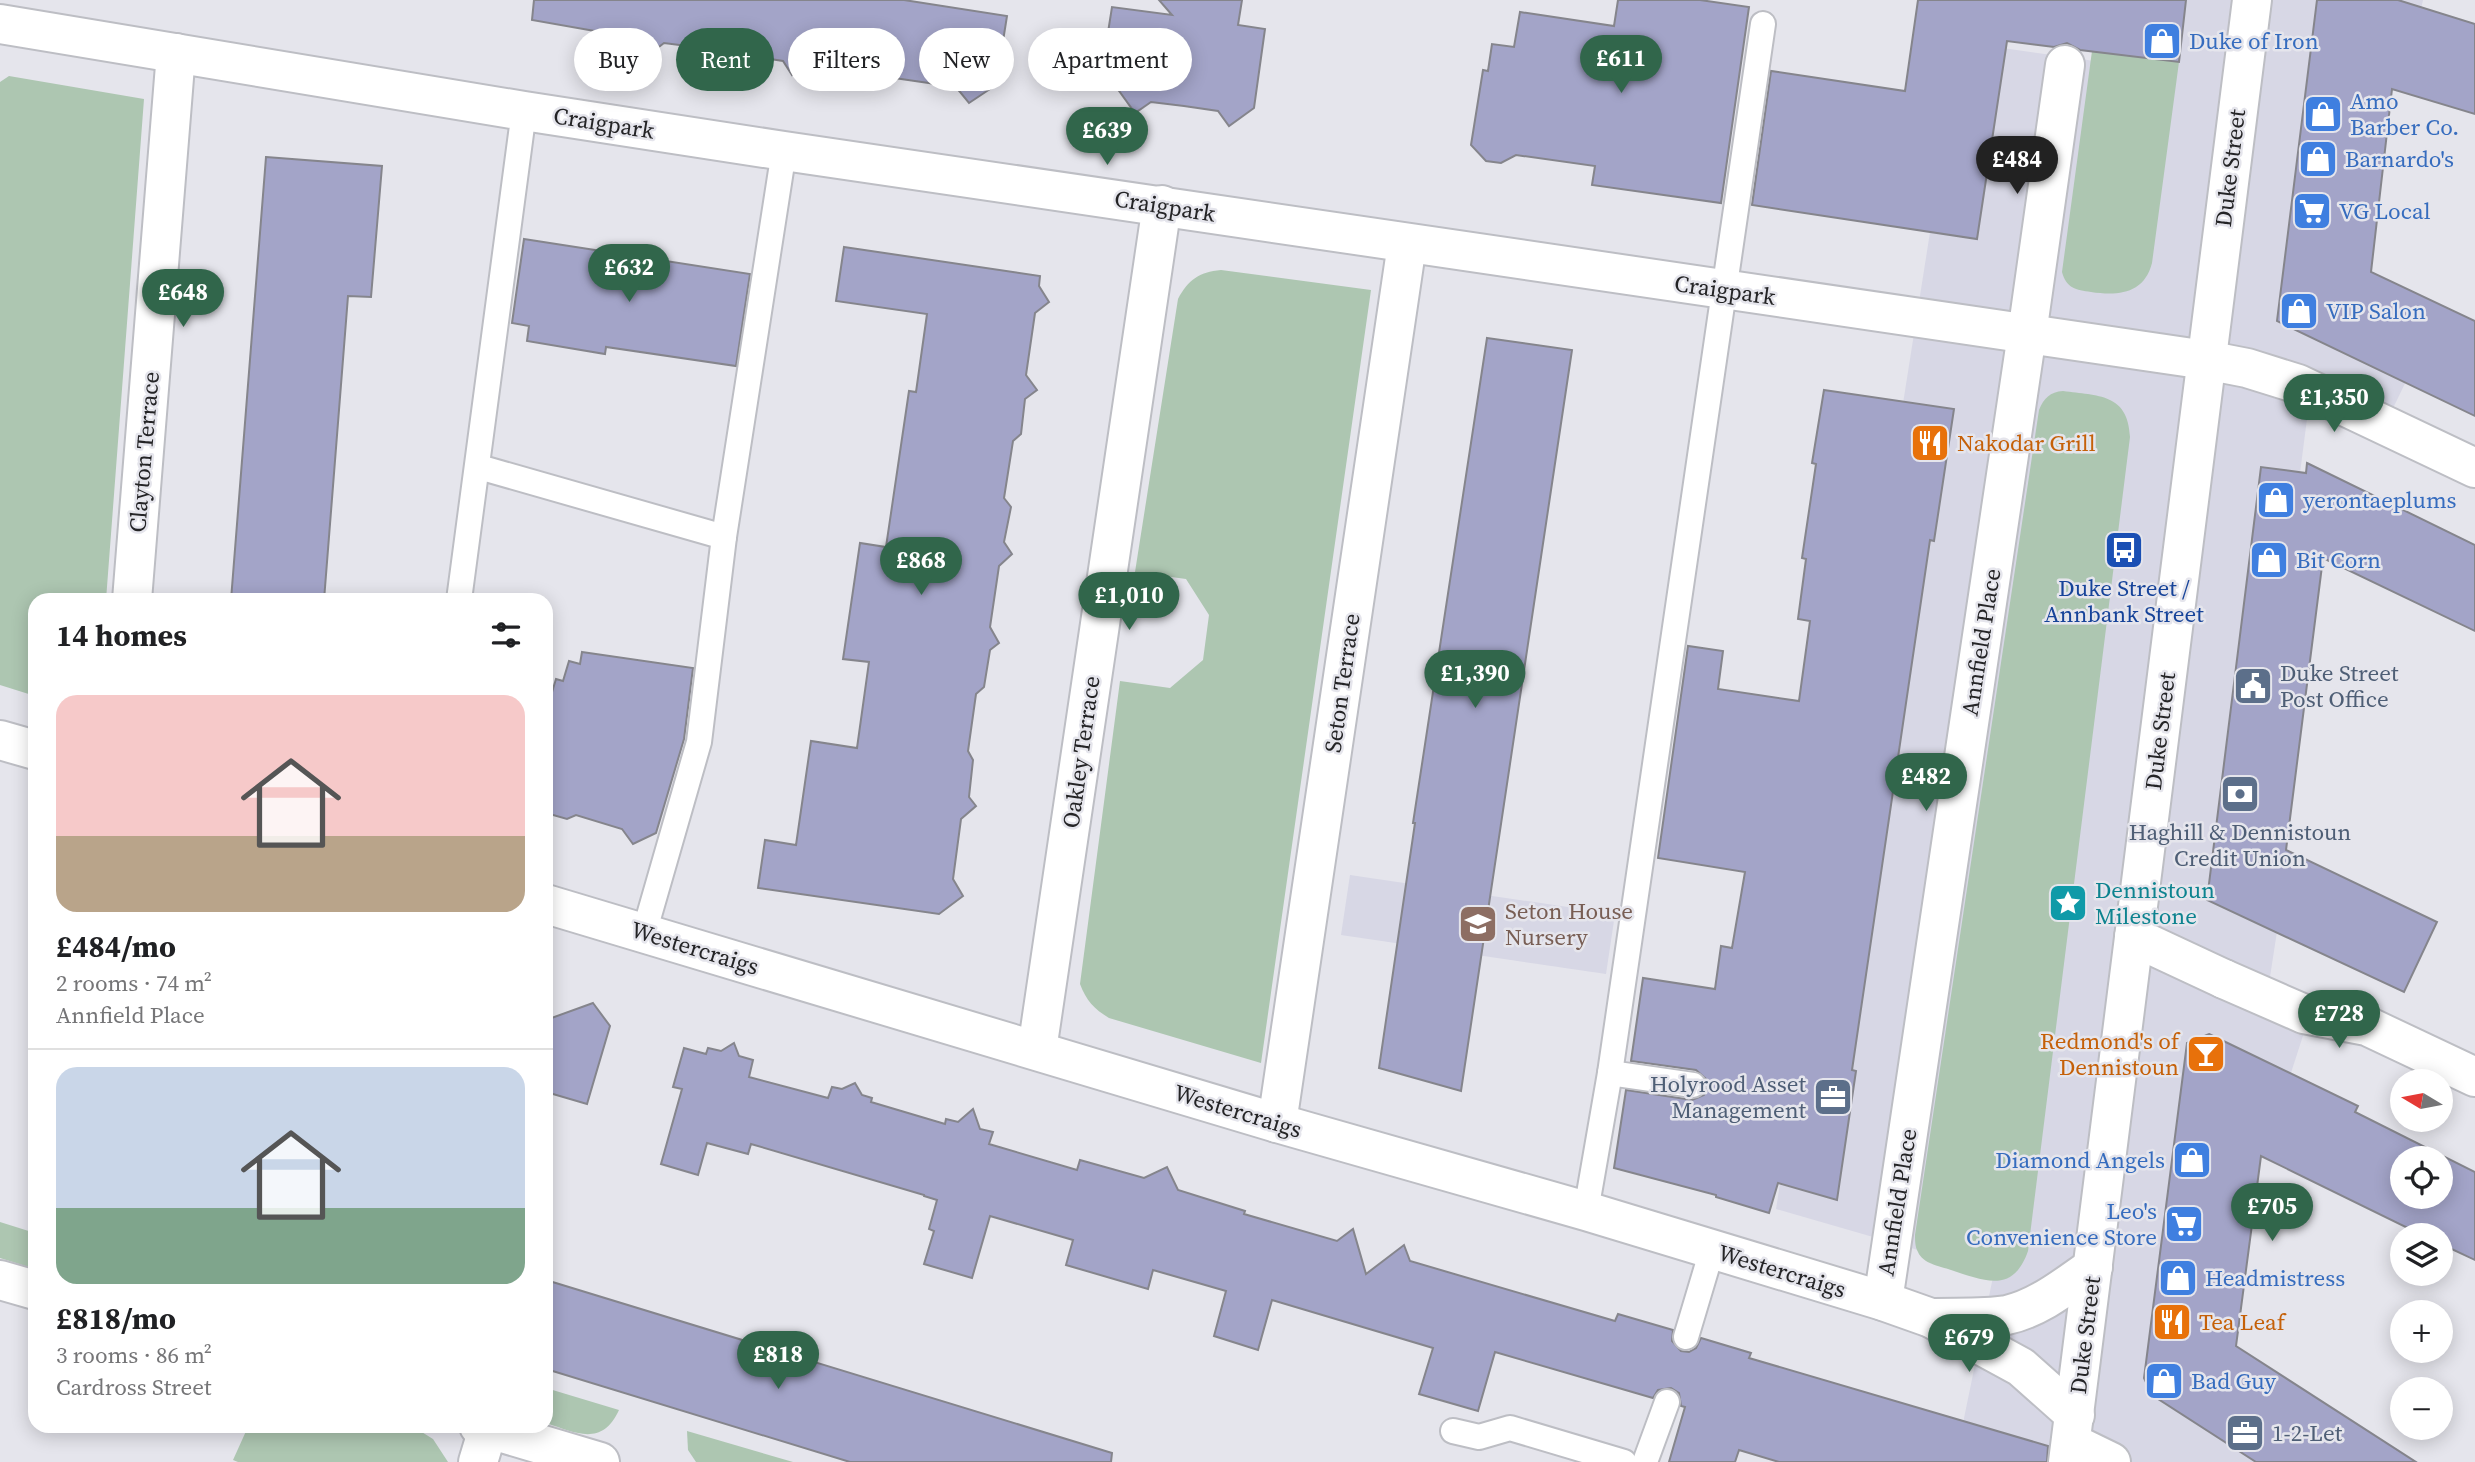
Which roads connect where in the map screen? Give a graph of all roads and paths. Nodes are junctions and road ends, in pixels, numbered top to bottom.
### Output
1 (2252, 0) edge
2 (0, 24) edge
3 (1763, 24) dead end
4 (176, 53) junction
5 (2065, 65) dead end
6 (524, 111) junction
7 (784, 151) junction
8 (1162, 205) junction
9 (1407, 244) junction
10 (1725, 289) junction
11 (2027, 334) junction
12 (2206, 360) junction
13 (479, 467) junction
14 (2475, 468) edge
15 (724, 537) junction
16 (133, 593) edge
17 (460, 593) edge
18 (0, 740) edge
19 (28, 748) edge
20 (553, 906) edge
21 (645, 933) junction
22 (2134, 937) junction
23 (1037, 1050) junction
24 (1610, 1073) junction
25 (2475, 1077) edge
26 (1693, 1084) dead end
27 (1277, 1123) junction
28 (1586, 1211) junction
29 (1712, 1250) junction
30 (2093, 1267) junction
31 (0, 1280) edge
32 (28, 1288) edge
33 (1883, 1301) junction
34 (1931, 1318) junction
35 (1686, 1337) dead end
36 (1667, 1402) dead end
37 (1453, 1430) dead end
38 (481, 1439) edge
39 (2072, 1440) edge
40 (600, 1462) edge
41 (1624, 1462) edge
42 (1645, 1462) edge
43 (2111, 1462) edge

1 - 12 street, Duke Street
2 - 4 street, Craigpark
3 - 10 lane
4 - 6 street, Craigpark
4 - 16 street, Clayton Terrace
5 - 11 street, Annfield Place
6 - 7 street, Craigpark
6 - 13 lane
7 - 8 street, Craigpark
7 - 15 lane
8 - 9 street, Craigpark
8 - 23 street, Oakley Terrace
9 - 10 street, Craigpark
9 - 27 street, Seton Terrace
10 - 11 street, Craigpark
10 - 24 lane
11 - 12 street, Craigpark
11 - 33 street, Annfield Place
12 - 14 street, Craigpark
12 - 22 street, Duke Street
13 - 15 lane
13 - 17 lane
15 - 21 lane
18 - 19 street
20 - 21 street, Westercraigs
21 - 23 street, Westercraigs
22 - 25 street
22 - 30 street, Duke Street
23 - 27 street, Westercraigs
24 - 26 lane
24 - 28 lane
27 - 28 street, Westercraigs
28 - 29 street, Westercraigs
29 - 33 street, Westercraigs
29 - 35 lane
30 - 34 street, Westercraigs
30 - 39 street, Duke Street
31 - 32 street
33 - 34 street, Westercraigs
34 - 39 street, Westercraigs
36 - 42 lane
37 - 41 lane
38 - 40 street
39 - 43 street, Westercraigs

